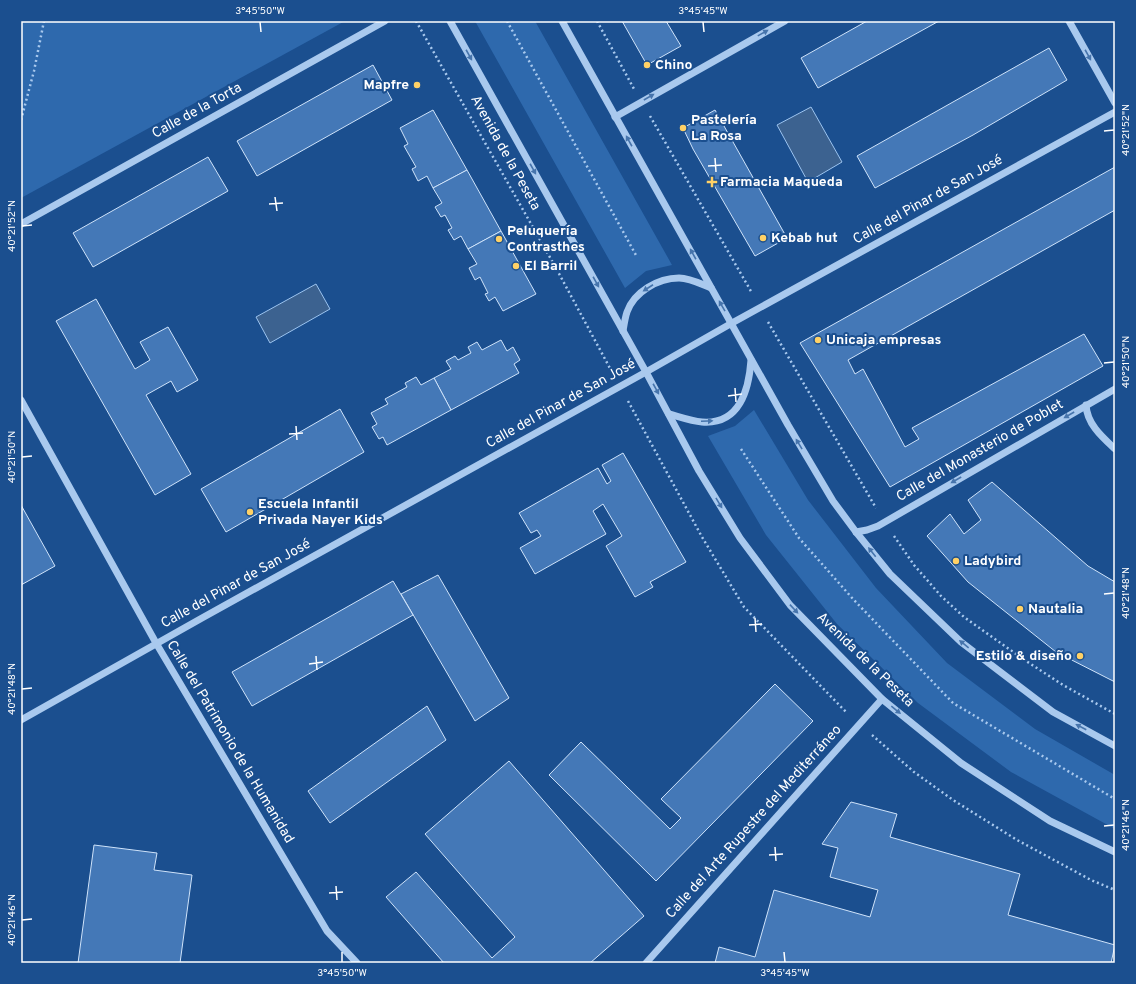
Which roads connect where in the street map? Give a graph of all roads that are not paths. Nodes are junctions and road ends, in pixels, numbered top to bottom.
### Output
1 (385, 21) edge
2 (450, 21) edge
3 (562, 21) edge
4 (785, 21) edge
5 (1069, 21) edge
6 (1115, 103) edge
7 (1115, 112) edge
8 (616, 117) junction
9 (21, 224) edge
10 (711, 288) junction
11 (732, 323) junction
12 (623, 331) junction
13 (752, 360) junction
14 (646, 372) junction
15 (1115, 389) edge
16 (21, 400) edge
17 (1086, 406) junction
18 (669, 414) junction
19 (1115, 449) edge
20 (856, 532) junction
21 (156, 643) junction
22 (882, 699) junction
23 (21, 720) edge
24 (1115, 746) edge
25 (1115, 852) edge
26 (357, 963) edge
27 (646, 963) edge

1 - 9 street, Calle de la Torta
2 -> 12 street, Avenida de la Peseta
3 - 8 street
8 -> 4 street
5 -> 6 street
7 - 11 street, Calle del Pinar de San José
10 -> 8 street
11 -> 10 street
10 -> 12 street
11 - 13 street
11 - 14 street, Calle del Pinar de San José
12 - 14 street, Avenida de la Peseta
18 -> 13 street
20 -> 13 street
14 -> 18 street, Avenida de la Peseta
14 - 21 street, Calle del Pinar de San José
15 - 17 street, Calle del Monasterio de Poblet
16 - 21 street, Calle del Patrimonio de la Humanidad
17 - 19 street
17 -> 20 street, Calle del Monasterio de Poblet
18 -> 22 street, Avenida de la Peseta
24 -> 20 street
21 - 23 street, Calle del Pinar de San José
21 - 26 street, Calle del Patrimonio de la Humanidad
22 -> 25 street, Avenida de la Peseta
22 - 27 street, Calle del Arte Rupestre del Mediterráneo

